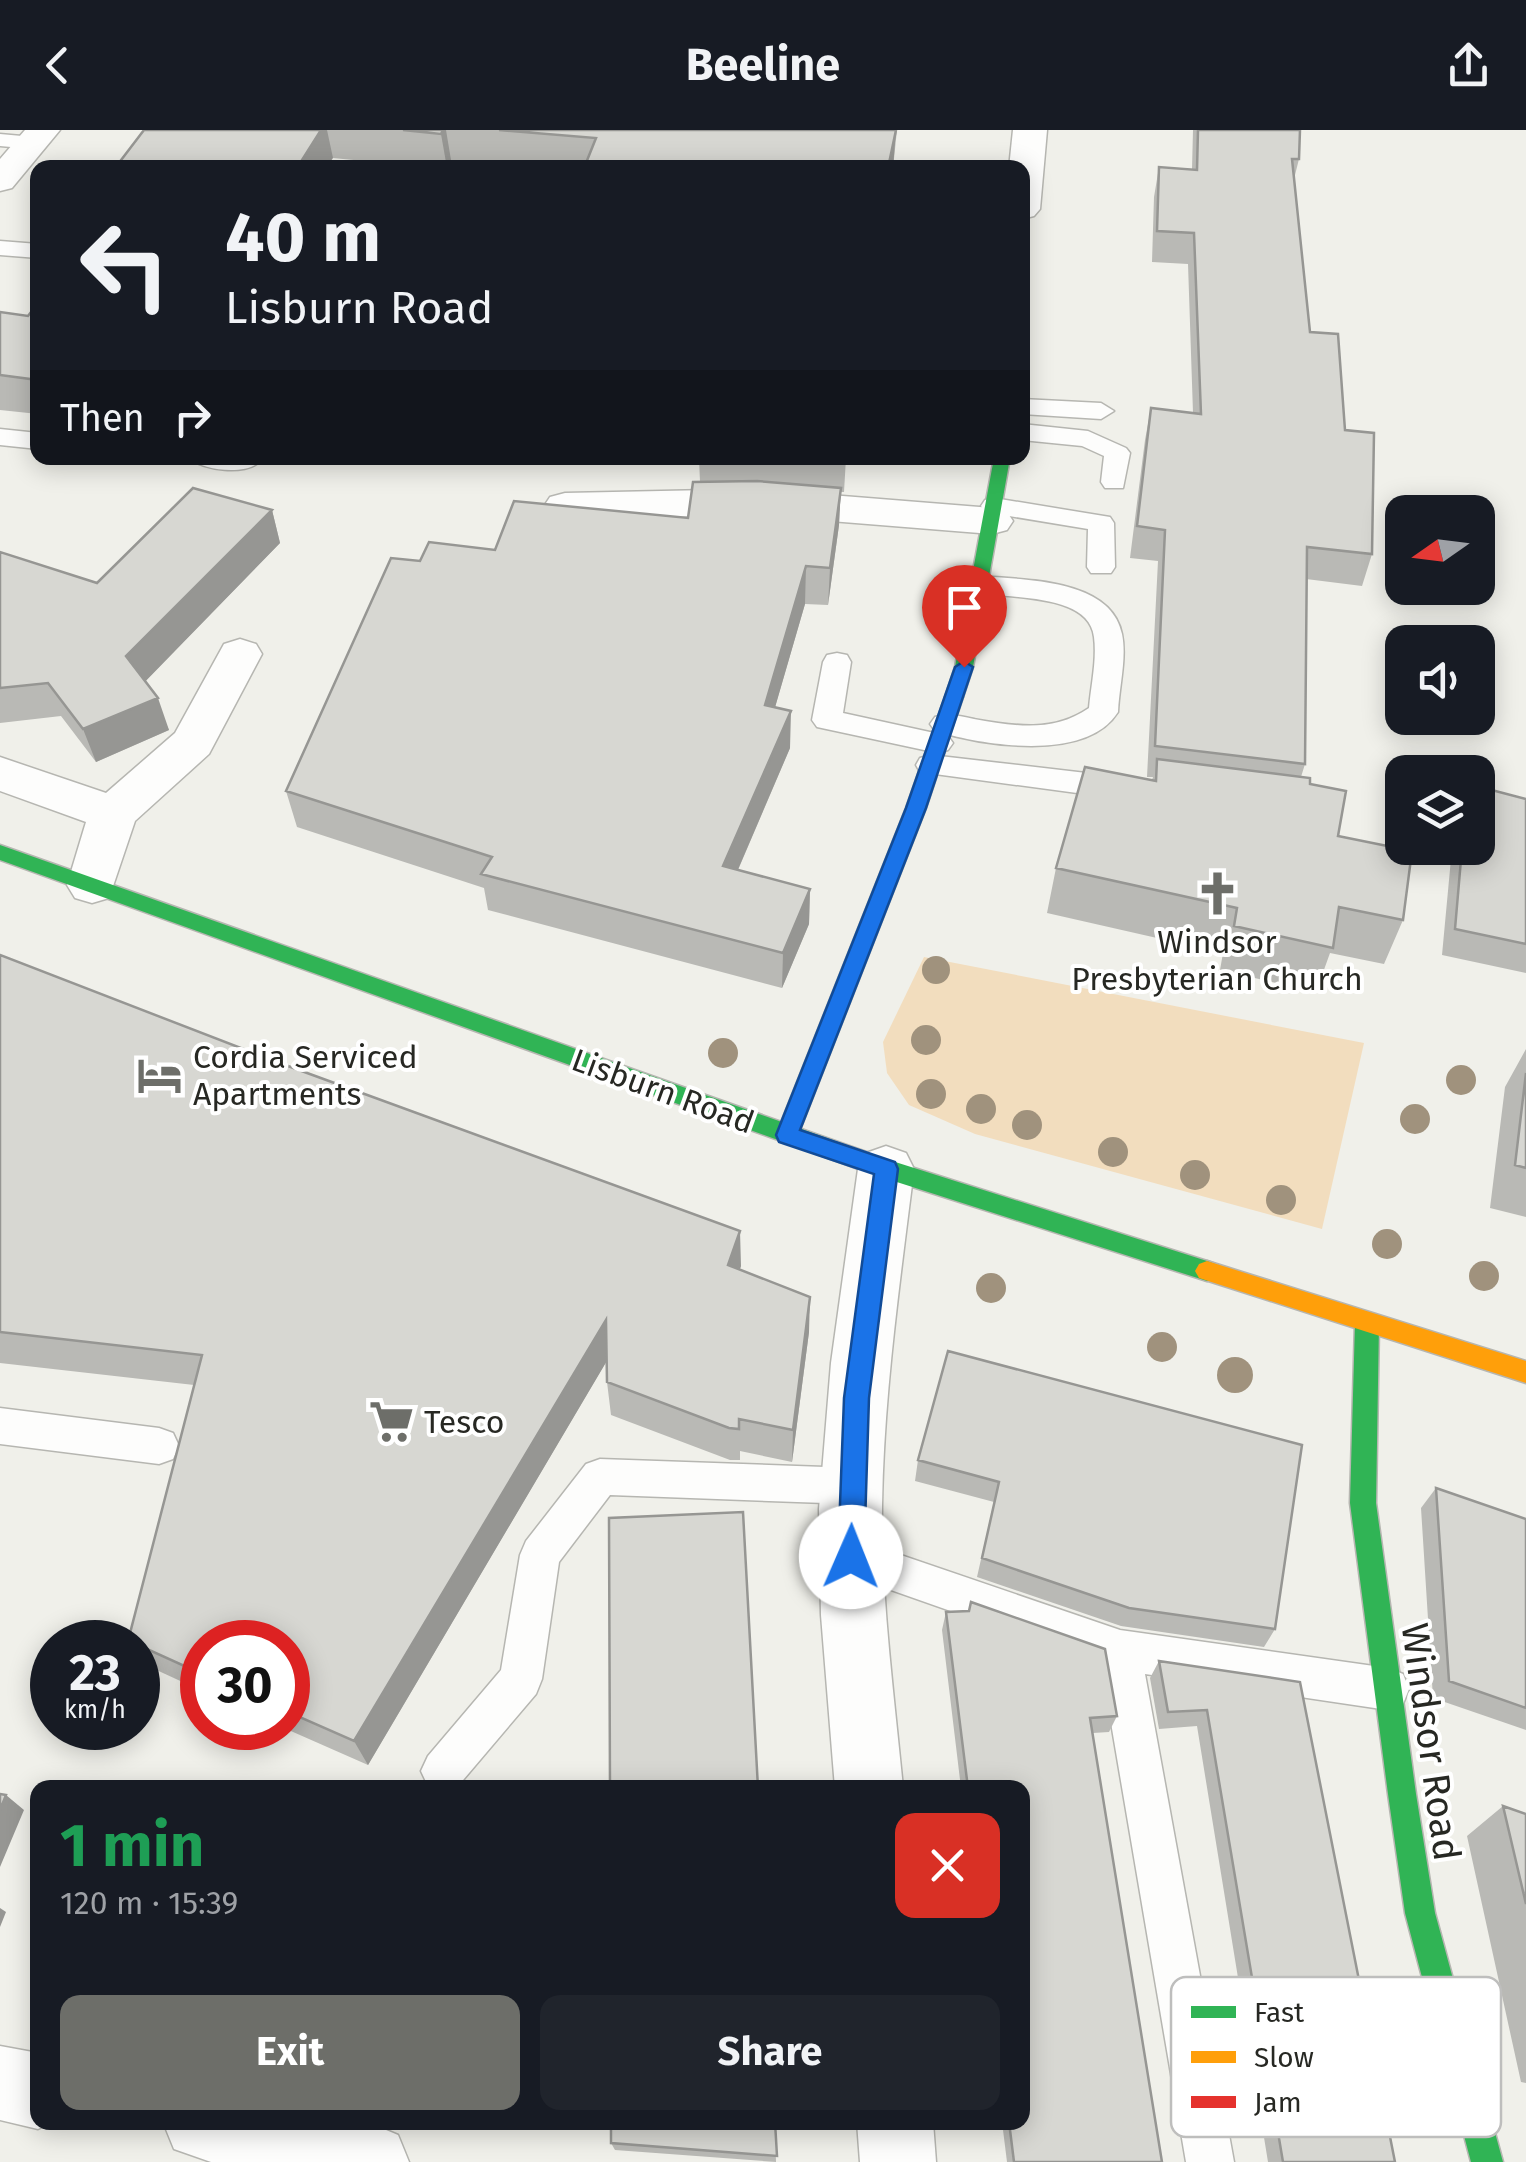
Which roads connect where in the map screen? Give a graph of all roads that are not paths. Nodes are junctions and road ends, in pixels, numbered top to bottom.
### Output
1 (1030, 130) edge
2 (25, 138) edge
3 (1027, 160) edge
4 (0, 182) edge
5 (0, 248) edge
6 (30, 250) edge
7 (1030, 407) edge
8 (1101, 411) dead end
9 (1030, 433) edge
10 (0, 437) edge
11 (30, 439) edge
12 (1001, 465) edge
13 (1114, 482) dead end
14 (565, 506) edge
15 (993, 514) junction
16 (1101, 567) dead end
17 (980, 585) junction
18 (240, 654) dead end
19 (838, 662) dead end
20 (938, 744) junction
21 (0, 774) edge
22 (1164, 793) edge
23 (113, 813) junction
24 (0, 852) edge
25 (92, 885) junction
26 (787, 1135) junction
27 (886, 1169) junction
28 (1367, 1323) junction
29 (1526, 1372) edge
30 (0, 1426) edge
31 (158, 1446) dead end
32 (852, 1486) junction
33 (851, 1557) junction
34 (1120, 1650) junction
35 (1388, 1689) junction
36 (444, 1771) dead end
37 (867, 1780) edge
38 (1177, 1977) edge
39 (1437, 1977) edge
40 (0, 2083) edge
41 (30, 2089) edge
42 (227, 2130) edge
43 (896, 2130) edge
44 (1206, 2137) edge
45 (1480, 2137) edge
46 (292, 2151) edge
47 (370, 2162) edge
48 (898, 2162) edge
49 (1210, 2162) edge
50 (1487, 2162) edge

1 - 3 street
2 - 4 street
5 - 6 lane
7 - 8 lane
9 - 13 lane
10 - 11 lane
12 - 15 street
14 - 15 street
15 - 16 lane
15 - 17 street
17 - 20 street
17 - 20 lane
18 - 23 street
19 - 20 lane
20 - 22 lane
20 - 26 street
21 - 23 street
23 - 25 street
24 - 25 street, Lisburn Road
25 - 26 street, Lisburn Road
26 - 27 street, Lisburn Road
27 - 28 street, Lisburn Road
27 - 32 street
28 - 29 street, Lisburn Road
28 - 35 street, Windsor Road
30 - 31 lane
32 - 33 street
32 - 36 lane
33 - 34 lane
33 - 37 street
34 - 35 lane
34 - 38 lane
35 - 39 street, Windsor Road
40 - 41 street
42 - 46 street
43 - 48 street
44 - 49 lane
45 - 50 street, Windsor Road
46 - 47 street

